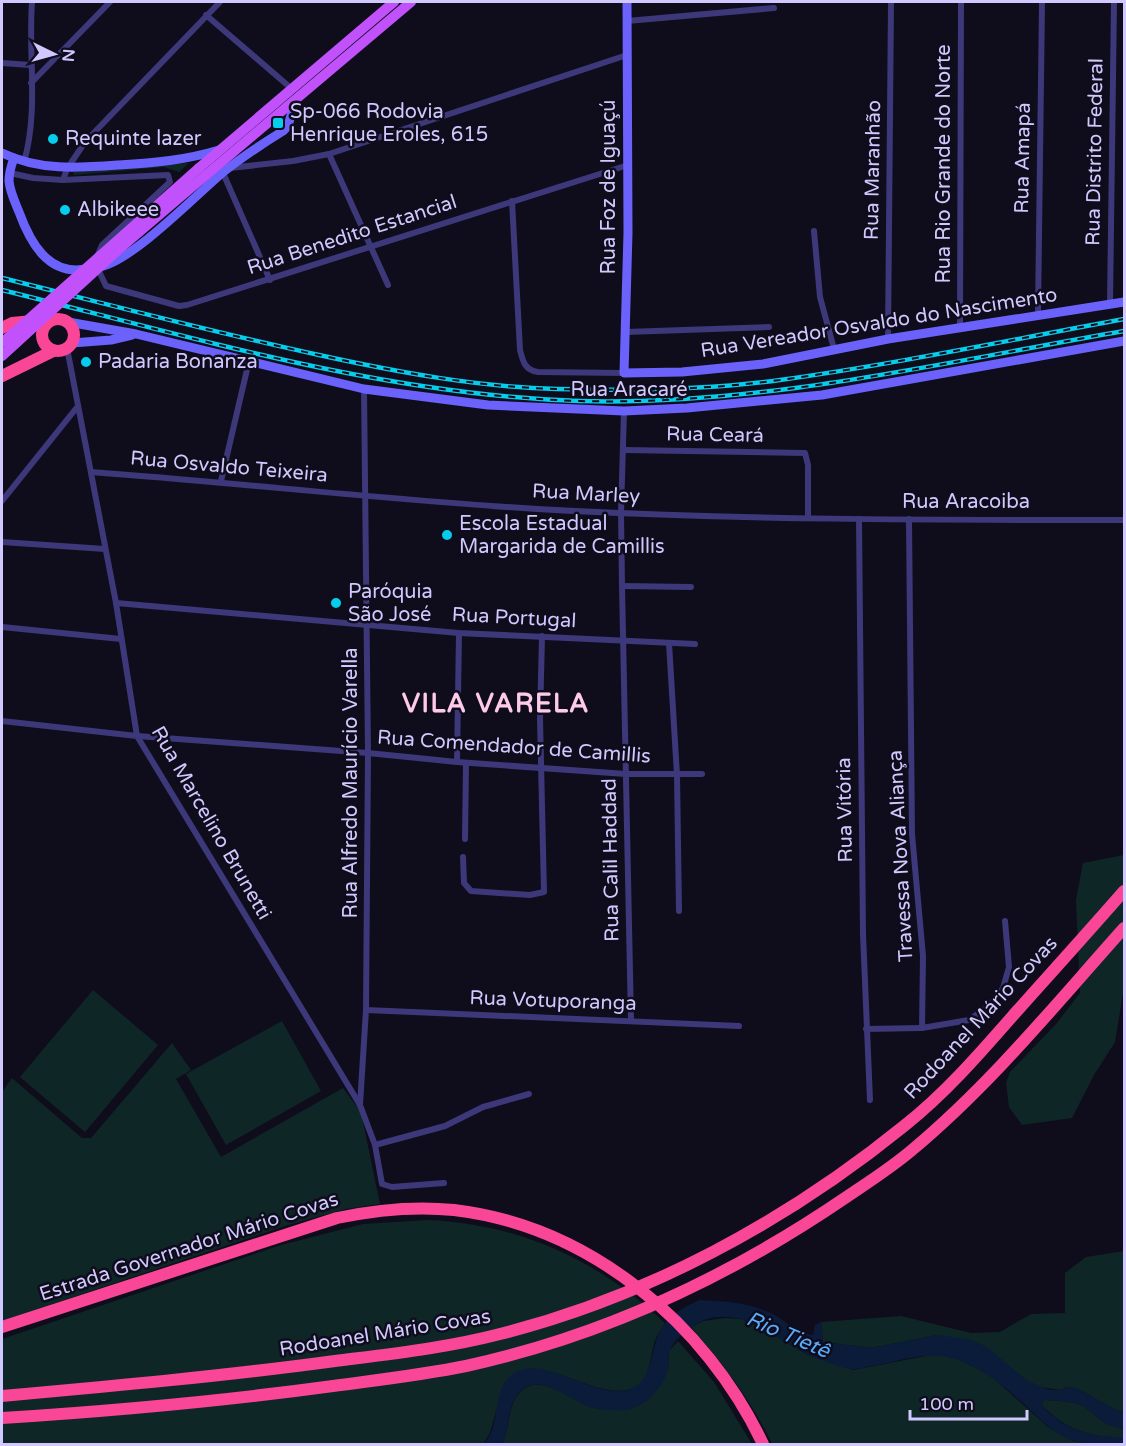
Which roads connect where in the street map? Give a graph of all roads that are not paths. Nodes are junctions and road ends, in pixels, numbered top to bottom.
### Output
1 (32, 2) edge
2 (110, 2) edge
3 (220, 2) edge
4 (394, 2) edge
5 (411, 2) edge
6 (627, 2) edge
7 (891, 2) edge
8 (961, 2) edge
9 (1042, 2) edge
10 (1114, 2) edge
11 (774, 8) dead end
12 (206, 15) junction
13 (627, 21) junction
14 (627, 55) junction
15 (2, 63) edge
16 (30, 65) junction
17 (31, 83) junction
18 (292, 89) junction
19 (295, 101) junction
20 (219, 150) junction
21 (2, 153) edge
22 (329, 154) junction
23 (14, 158) junction
24 (24, 162) junction
25 (628, 165) junction
26 (67, 169) junction
27 (226, 170) junction
28 (6, 171) edge
29 (202, 171) junction
30 (63, 180) junction
31 (512, 201) junction
32 (814, 231) dead end
33 (371, 246) junction
34 (97, 267) junction
35 (270, 279) junction
36 (388, 285) dead end
37 (1125, 302) edge
38 (1110, 304) junction
39 (1038, 314) junction
40 (46, 322) junction
41 (68, 322) junction
42 (769, 327) dead end
43 (960, 327) junction
44 (2, 328) edge
45 (626, 332) junction
46 (135, 334) junction
47 (888, 339) junction
48 (1125, 341) edge
49 (2, 343) edge
50 (70, 345) junction
51 (834, 349) junction
52 (53, 351) junction
53 (2, 356) edge
54 (249, 361) junction
55 (624, 374) junction
56 (2, 376) edge
57 (363, 388) junction
58 (78, 406) junction
59 (624, 411) junction
60 (624, 450) junction
61 (91, 472) junction
62 (221, 481) junction
63 (364, 495) junction
64 (2, 501) edge
65 (621, 513) junction
66 (808, 518) junction
67 (860, 519) junction
68 (909, 519) junction
69 (1125, 520) edge
70 (2, 542) edge
71 (105, 549) junction
72 (622, 586) junction
73 (691, 587) dead end
74 (116, 603) junction
75 (368, 624) junction
76 (2, 627) edge
77 (459, 633) junction
78 (542, 636) junction
79 (121, 639) junction
80 (623, 641) junction
81 (669, 643) junction
82 (695, 644) dead end
83 (2, 721) edge
84 (137, 736) junction
85 (368, 753) junction
86 (457, 762) junction
87 (466, 763) junction
88 (543, 769) junction
89 (626, 774) junction
90 (702, 774) dead end
91 (677, 775) junction
92 (465, 839) dead end
93 (463, 857) dead end
94 (1125, 891) edge
95 (679, 911) dead end
96 (1005, 921) dead end
97 (1125, 928) edge
98 (366, 1010) junction
99 (631, 1021) junction
100 (739, 1026) dead end
101 (922, 1028) junction
102 (866, 1029) junction
103 (529, 1094) dead end
104 (870, 1100) dead end
105 (360, 1105) junction
106 (375, 1146) junction
107 (444, 1183) dead end
108 (2, 1327) edge
109 (2, 1396) edge
110 (2, 1418) edge
111 (763, 1444) edge

1 - 16 street
2 - 17 street
3 - 12 street
4 - 18 main road
5 - 19 main road
6 - 13 street, Rua Foz de Iguaçú
7 - 47 street, Rua Maranhão
8 - 43 street, Rua Rio Grande do Norte
9 - 39 street, Rua Amapá
10 - 38 street, Rua Distrito Federal
11 - 13 street
12 - 18 street
12 - 26 street
13 - 14 street, Rua Foz de Iguaçú
14 - 22 street
14 - 25 street, Rua Foz de Iguaçú
15 - 16 street
16 - 17 street
17 - 24 street
18 - 20 main road
19 - 27 street
19 - 29 main road
20 - 26 street
20 - 29 main road
21 - 23 street
22 - 27 street
22 - 33 street
23 - 24 street
23 - 28 street
24 - 26 street
25 - 31 street, Rua Benedito Estancial
25 - 45 street, Rua Foz de Iguaçú
26 - 30 street
27 - 34 street
27 - 35 street
28 - 30 street
28 - 34 street
29 - 49 main road, bridge
29 - 53 main road, bridge
30 - 34 street
31 - 33 street, Rua Benedito Estancial
31 - 55 street, Rua Vereador Osvaldo do Nascimento
32 - 51 street
33 - 35 street, Rua Benedito Estancial
33 - 36 street
34 - 35 street, Rua Benedito Estancial
37 - 38 street, Rua Vereador Osvaldo do Nascimento
38 - 39 street, Rua Vereador Osvaldo do Nascimento
39 - 43 street, Rua Vereador Osvaldo do Nascimento
40 - 41 highway
40 - 44 highway
40 - 52 highway
41 - 46 street, Rua Aracaré
41 - 50 highway
42 - 45 street
43 - 47 street, Rua Vereador Osvaldo do Nascimento
45 - 55 street, Rua Foz de Iguaçú
46 - 50 street, Rua Aracaré
46 - 54 street, Rua Aracaré
47 - 51 street, Rua Vereador Osvaldo do Nascimento
48 - 59 street, Rua Aracaré
50 - 52 highway
50 - 58 street, Rua Marcelino Brunetti
51 - 55 street, Rua Vereador Osvaldo do Nascimento
52 - 56 highway
54 - 57 street, Rua Aracaré
54 - 62 street
57 - 59 street, Rua Aracaré
57 - 63 street, Rua Alfredo Maurício Varella
58 - 61 street, Rua Marcelino Brunetti
58 - 64 street
59 - 60 street, Rua Calil Haddad
60 - 65 street, Rua Calil Haddad
60 - 66 street, Rua Ceará
61 - 62 street, Rua Osvaldo Teixeira
61 - 71 street, Rua Marcelino Brunetti
62 - 63 street, Rua Osvaldo Teixeira
63 - 65 street, Rua Marley
63 - 75 street, Rua Alfredo Maurício Varella
65 - 66 street, Rua Marley
65 - 72 street, Rua Calil Haddad
66 - 67 street, Rua Aracoiba
67 - 68 street, Rua Aracoiba
67 - 102 street, Rua Vitória
68 - 69 street, Rua Aracoiba
68 - 101 street, Travessa Nova Aliança
70 - 71 street
71 - 74 street, Rua Marcelino Brunetti
72 - 73 street
72 - 80 street, Rua Calil Haddad
74 - 75 street, Rua Portugal
74 - 79 street, Rua Marcelino Brunetti
75 - 77 street, Rua Portugal
75 - 85 street, Rua Alfredo Maurício Varella
76 - 79 street
77 - 78 street, Rua Portugal
77 - 86 street
78 - 80 street, Rua Portugal
78 - 88 street
79 - 84 street, Rua Marcelino Brunetti
80 - 81 street, Rua Portugal
80 - 89 street, Rua Calil Haddad
81 - 82 street, Rua Portugal
81 - 91 street
83 - 84 street, Rua Comendador de Camillis
84 - 85 street, Rua Comendador de Camillis
84 - 105 street, Rua Marcelino Brunetti
85 - 86 street, Rua Comendador de Camillis
85 - 98 street, Rua Alfredo Maurício Varella
86 - 87 street, Rua Comendador de Camillis
87 - 88 street, Rua Comendador de Camillis
87 - 92 street
88 - 89 street, Rua Comendador de Camillis
88 - 93 street
89 - 91 street, Rua Comendador de Camillis
89 - 99 street, Rua Calil Haddad
90 - 91 street, Rua Comendador de Camillis
91 - 95 street
94 - 109 highway, Rodoanel Mário Covas, bridge
96 - 101 street
97 - 110 highway, bridge
98 - 99 street, Rua Votuporanga
98 - 105 street, Rua Alfredo Maurício Varella
99 - 100 street, Rua Votuporanga
101 - 102 street
102 - 104 street, Rua Vitória
103 - 106 street
105 - 106 street, Rua Marcelino Brunetti
106 - 107 street, Rua Marcelino Brunetti
108 - 111 highway, Estrada Governador Mário Covas

